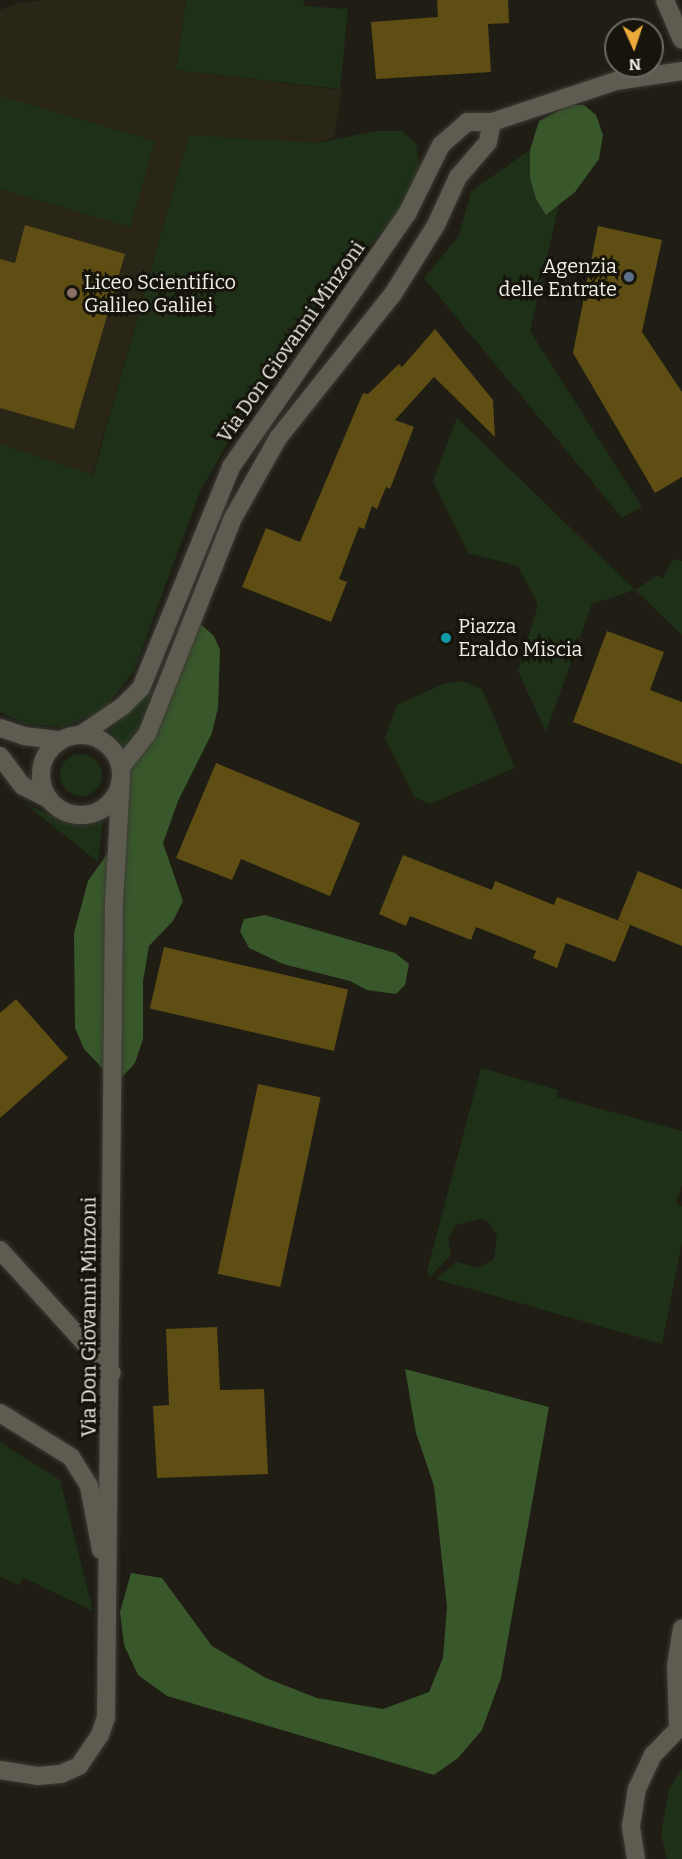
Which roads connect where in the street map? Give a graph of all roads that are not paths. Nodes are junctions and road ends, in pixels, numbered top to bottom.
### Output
1 (665, 0) edge
2 (682, 40) edge
3 (682, 71) edge
4 (492, 122) junction
5 (0, 728) edge
6 (82, 734) junction
7 (59, 740) junction
8 (0, 756) edge
9 (121, 773) junction
10 (47, 798) junction
11 (0, 1250) edge
12 (112, 1373) junction
13 (0, 1413) edge
14 (109, 1590) junction
15 (682, 1628) edge
16 (680, 1726) edge
17 (0, 1770) edge
18 (636, 1859) edge

1 - 2 street
3 - 4 street, Via Don Giovanni Minzoni
4 - 6 street, Via Don Giovanni Minzoni
4 - 9 street
5 - 7 street
6 - 7 street, Via Don Giovanni Minzoni
6 - 9 street
7 - 10 street
8 - 10 street
9 - 10 street
9 - 12 street, Via Don Giovanni Minzoni
11 - 12 street
12 - 14 street, Via Don Giovanni Minzoni
13 - 14 street
14 - 17 street, Via Don Giovanni Minzoni
15 - 16 street
16 - 18 street

